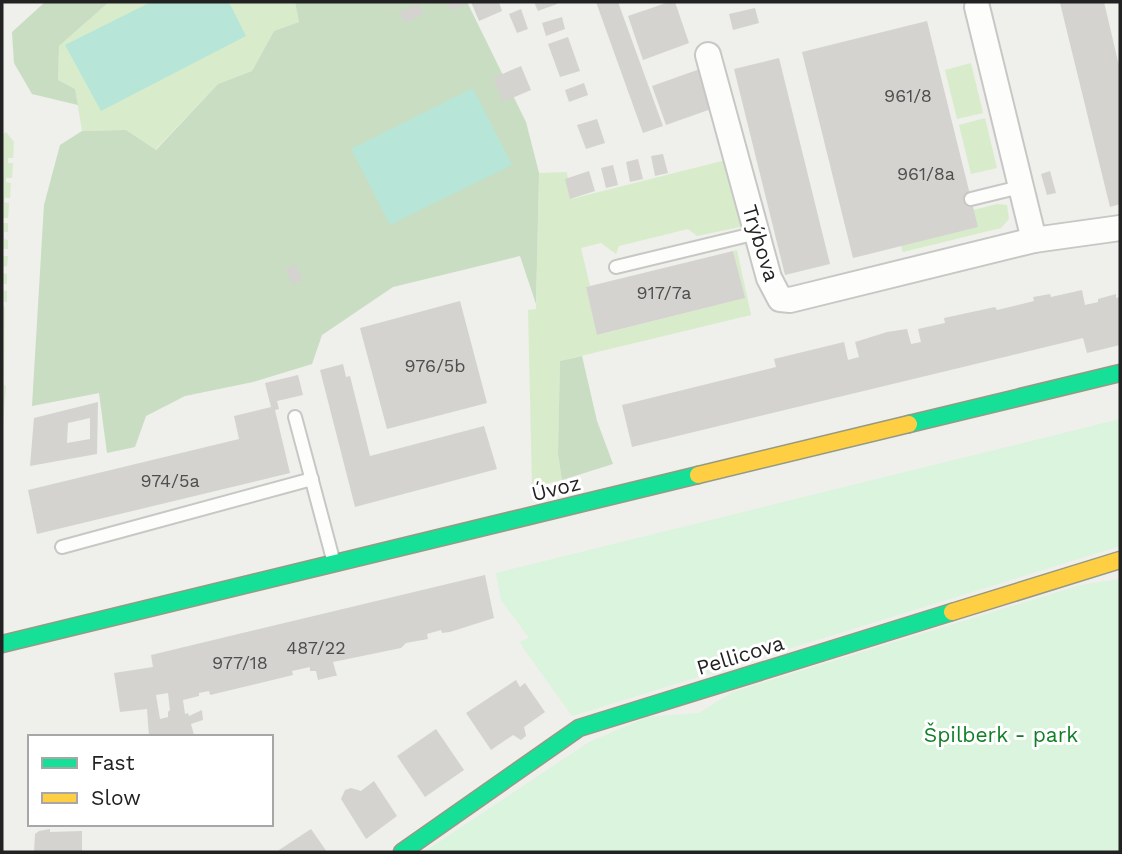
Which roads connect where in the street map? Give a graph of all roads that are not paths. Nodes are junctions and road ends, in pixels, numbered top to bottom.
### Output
1 (977, 7) dead end
2 (708, 55) dead end
3 (1020, 187) junction
4 (971, 199) dead end
5 (1120, 228) edge
6 (757, 233) junction
7 (1034, 240) junction
8 (616, 267) dead end
9 (1120, 373) edge
10 (295, 416) dead end
11 (312, 479) junction
12 (62, 547) dead end
13 (1120, 560) edge
14 (334, 563) junction
15 (2, 644) edge
16 (402, 852) edge

1 - 3 street
2 - 6 street, Trýbova
3 - 4 lane
3 - 7 street
5 - 7 street, Trýbova
6 - 7 street, Trýbova
6 - 8 lane
9 - 14 main road, Úvoz
10 - 11 lane
11 - 12 lane
11 - 14 lane
13 - 16 main road, Pellicova
14 - 15 main road, Úvoz

